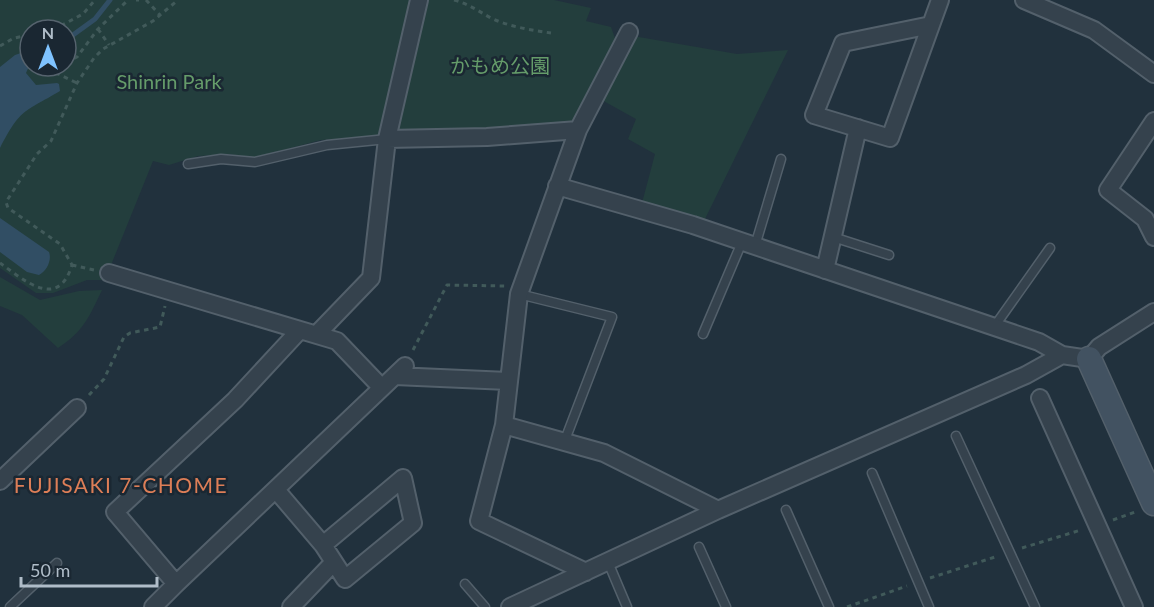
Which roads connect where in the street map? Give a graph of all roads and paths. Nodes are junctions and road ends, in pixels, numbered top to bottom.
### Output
1 (95, 0) edge
2 (128, 0) edge
3 (146, 0) edge
4 (178, 0) edge
5 (419, 0) edge
6 (454, 0) edge
7 (940, 0) edge
8 (1024, 0) edge
9 (160, 15) junction
10 (76, 18) edge
11 (931, 25) junction
12 (98, 29) junction
13 (629, 32) dead end
14 (551, 33) dead end
15 (18, 37) edge
16 (109, 45) junction
17 (0, 46) edge
18 (78, 55) edge
19 (1154, 74) edge
20 (70, 78) edge
21 (77, 83) junction
22 (1154, 121) edge
23 (858, 128) junction
24 (578, 130) junction
25 (387, 139) junction
26 (781, 159) dead end
27 (188, 164) dead end
28 (557, 186) junction
29 (833, 237) junction
30 (1154, 237) edge
31 (749, 244) junction
32 (1050, 248) dead end
33 (889, 255) dead end
34 (0, 263) edge
35 (72, 265) junction
36 (825, 270) junction
37 (109, 273) joint
38 (168, 290) junction
39 (521, 290) junction
40 (1154, 312) edge
41 (994, 327) junction
42 (299, 331) junction
43 (317, 334) junction
44 (703, 334) dead end
45 (1062, 355) junction
46 (1089, 359) junction
47 (400, 371) junction
48 (508, 381) junction
49 (382, 388) junction
50 (1040, 398) dead end
51 (77, 408) joint
52 (504, 425) junction
53 (956, 436) dead end
54 (565, 440) junction
55 (872, 473) dead end
56 (0, 481) edge
57 (277, 491) junction
58 (1154, 503) edge
59 (718, 510) junction
60 (786, 510) dead end
61 (323, 545) junction
62 (699, 547) dead end
63 (334, 562) junction
64 (608, 562) junction
65 (57, 563) dead end
66 (586, 572) junction
67 (176, 584) junction
68 (465, 584) dead end
69 (10, 607) edge
70 (153, 607) edge
71 (291, 607) edge
72 (484, 607) edge
73 (510, 607) edge
74 (627, 607) edge
75 (726, 607) edge
76 (829, 607) edge
77 (929, 607) edge
78 (1035, 607) edge
79 (1134, 607) edge

1 - 10 path
2 - 12 path
3 - 9 path
4 - 9 path
5 - 25 street
6 - 14 path
7 - 11 street
8 - 19 street
9 - 16 path
11 - 23 street
11 - 23 street
12 - 16 path
12 - 18 path
13 - 24 street
15 - 17 path
16 - 21 path
20 - 21 path
21 - 35 path
22 - 30 street
23 - 29 street
24 - 25 street
24 - 28 street
25 - 27 lane
25 - 43 street
26 - 31 lane
28 - 31 street
28 - 39 street
29 - 33 lane
29 - 36 street
31 - 36 street
31 - 44 lane
32 - 41 lane
34 - 35 path
35 - 37 path
36 - 41 street
37 - 38 street
38 - 42 street
38 - 51 path
39 - 47 path
39 - 48 street
39 - 54 lane
40 - 46 street
41 - 45 street
42 - 43 street
42 - 67 street
43 - 49 street
45 - 46 street
45 - 59 street
46 - 58 street
47 - 48 street
47 - 49 street
48 - 52 street
49 - 57 street
50 - 79 street
51 - 56 street
52 - 54 street
52 - 66 street
53 - 78 lane
54 - 59 street
55 - 77 lane
57 - 61 street
57 - 67 street
59 - 64 street
60 - 76 lane
61 - 63 street
61 - 63 street
62 - 75 lane
63 - 71 street
64 - 66 street
64 - 74 lane
65 - 69 lane
66 - 73 street
67 - 70 street
68 - 72 lane

